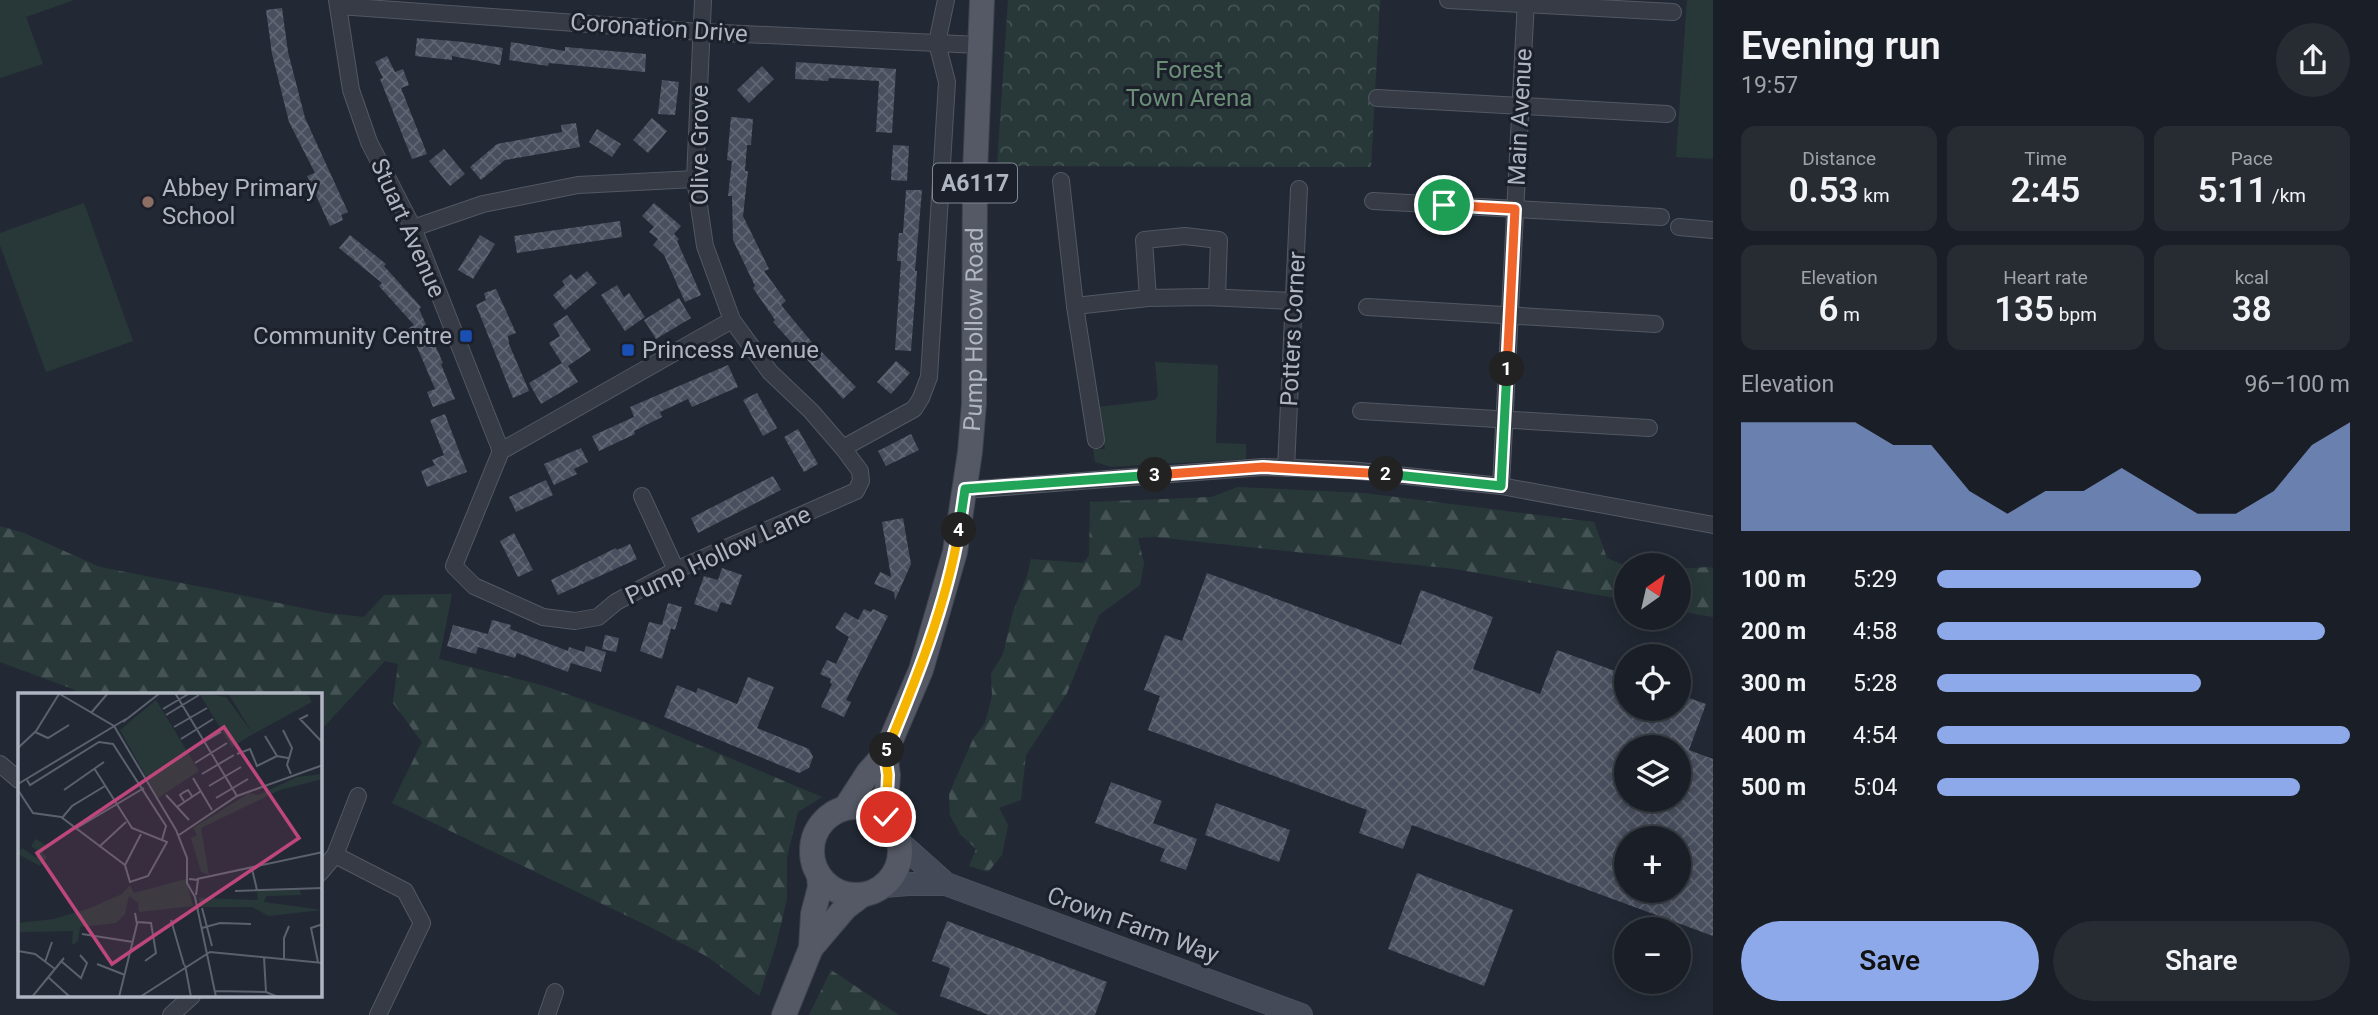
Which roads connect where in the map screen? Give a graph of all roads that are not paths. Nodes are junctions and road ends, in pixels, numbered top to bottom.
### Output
1 (703, 0) edge
2 (946, 0) edge
3 (982, 0) edge
4 (1448, 0) edge
5 (1526, 2) edge
6 (338, 3) edge
7 (1673, 12) dead end
8 (701, 32) junction
9 (937, 43) junction
10 (979, 45) junction
11 (1377, 98) dead end
12 (1520, 106) junction
13 (1667, 114) dead end
14 (695, 179) junction
15 (1061, 181) dead end
16 (1299, 189) dead end
17 (1373, 201) dead end
18 (1515, 209) junction
19 (1661, 217) dead end
20 (1679, 227) dead end
21 (413, 228) junction
22 (1713, 230) edge
23 (1217, 297) junction
24 (1148, 298) junction
25 (1294, 301) junction
26 (1075, 306) junction
27 (1367, 307) dead end
28 (1510, 316) junction
29 (732, 320) junction
30 (1655, 324) dead end
31 (1361, 411) dead end
32 (1504, 420) junction
33 (1649, 428) dead end
34 (1096, 440) dead end
35 (844, 448) junction
36 (501, 451) junction
37 (1286, 468) junction
38 (1501, 486) junction
39 (965, 489) junction
40 (642, 496) dead end
41 (820, 506) joint
42 (1713, 525) edge
43 (676, 570) junction
44 (885, 754) junction
45 (0, 764) edge
46 (18, 779) edge
47 (358, 796) dead end
48 (846, 807) junction
49 (886, 817) junction
50 (900, 843) junction
51 (335, 855) junction
52 (322, 871) edge
53 (819, 876) junction
54 (946, 884) junction
55 (873, 890) junction
56 (811, 948) junction
57 (555, 992) dead end
58 (190, 998) edge
59 (1291, 1013) edge
60 (171, 1015) edge
61 (378, 1015) edge
62 (547, 1015) edge
63 (784, 1015) edge

1 - 8 street, Olive Grove
2 - 9 street, Pump Hollow Road
3 - 10 main road, Pump Hollow Road / A6117
4 - 5 street
5 - 7 street
5 - 12 street, Main Avenue
6 - 8 street, Coronation Drive
6 - 21 street, Stuart Avenue
8 - 9 street, Coronation Drive
8 - 14 street, Olive Grove
9 - 10 street, Coronation Drive
9 - 35 street, Pump Hollow Road
10 - 39 main road, Pump Hollow Road / A6117
11 - 12 street
12 - 13 street
12 - 18 street, Main Avenue
14 - 21 street
14 - 29 street, Olive Grove
15 - 26 street
16 - 25 street, Potters Corner
17 - 18 street
18 - 19 street
18 - 28 street, Main Avenue
20 - 22 street
21 - 36 street, Stuart Avenue
23 - 24 street
23 - 24 street
23 - 25 street
24 - 26 street
25 - 37 street, Potters Corner
26 - 34 street
27 - 28 street
28 - 30 street
28 - 32 street, Main Avenue
29 - 35 street, Olive Grove
29 - 36 street
31 - 32 street
32 - 33 street
32 - 38 street, Main Avenue
35 - 41 street, Olive Grove
36 - 43 street, Pump Hollow Lane
37 - 38 street
37 - 39 street
38 - 42 street
39 - 44 main road, A6117
40 - 43 street
41 - 43 street, Pump Hollow Lane
44 - 48 main road, A6117
44 - 49 main road, A6117
45 - 46 street
47 - 51 street
48 - 49 main road
48 - 53 main road, A6117
49 - 50 main road
50 - 54 street, Crown Farm Way
50 - 55 main road, A6117
51 - 52 street
51 - 61 street
53 - 55 main road
53 - 56 main road, A6117
54 - 55 street, Crown Farm Way
54 - 59 street, Crown Farm Way
55 - 56 main road, A6117
56 - 63 main road, A6117
57 - 62 street
58 - 60 street

